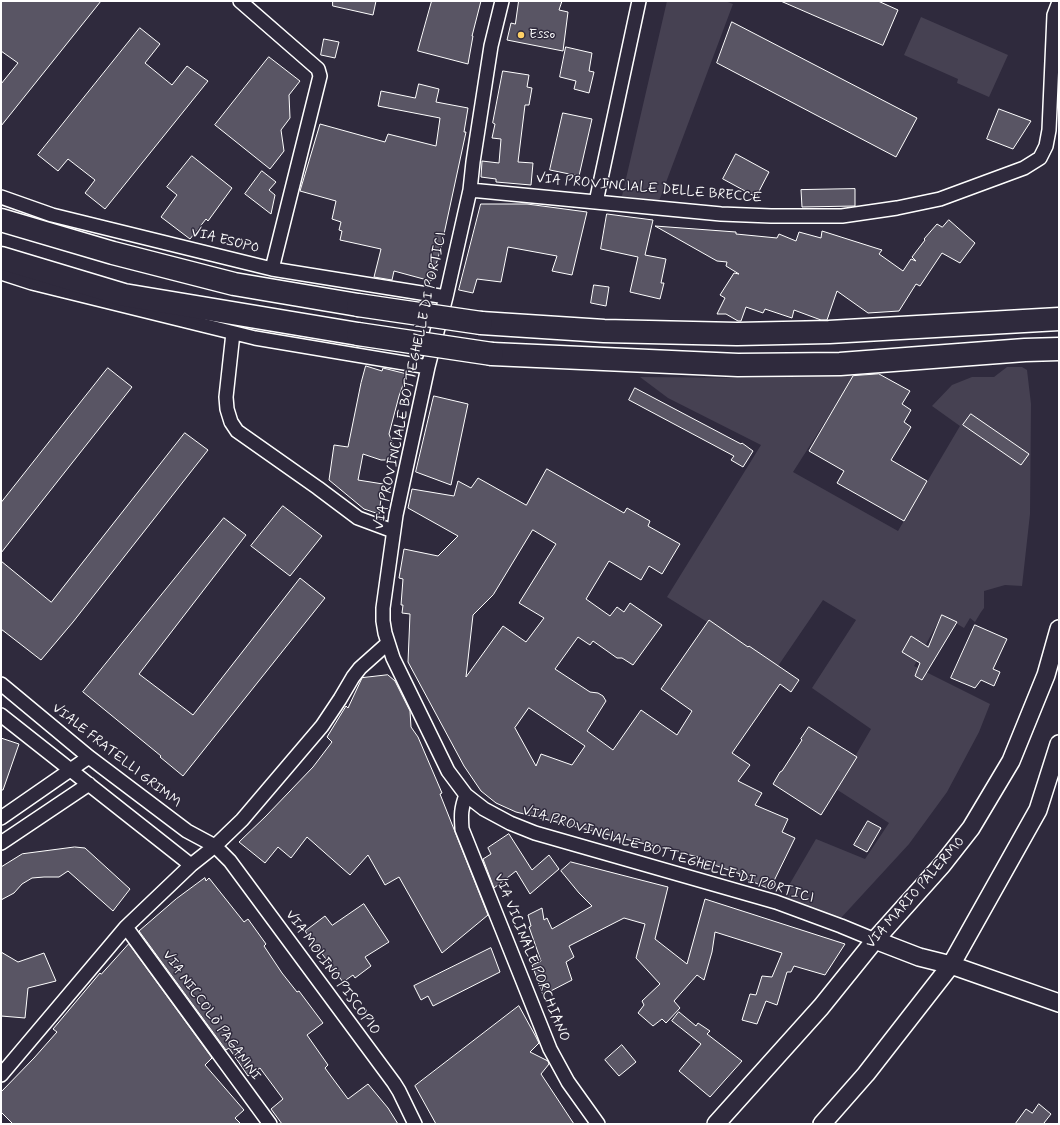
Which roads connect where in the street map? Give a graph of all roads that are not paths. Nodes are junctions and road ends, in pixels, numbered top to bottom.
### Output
1 (240, 1) edge
2 (502, 1) edge
3 (639, 1) edge
4 (1059, 2) edge
5 (470, 190) junction
6 (1, 197) edge
7 (596, 202) junction
8 (1, 220) edge
9 (1, 258) edge
10 (272, 268) junction
11 (1, 273) edge
12 (446, 297) junction
13 (1059, 319) edge
14 (233, 333) junction
15 (1059, 349) edge
16 (428, 367) junction
17 (393, 531) junction
18 (1059, 629) edge
19 (388, 643) junction
20 (1, 684) edge
21 (1, 715) edge
22 (1059, 744) edge
23 (90, 757) junction
24 (71, 770) junction
25 (89, 784) junction
26 (466, 795) junction
27 (1, 818) edge
28 (1, 843) edge
29 (215, 846) junction
30 (191, 865) junction
31 (126, 927) junction
32 (875, 940) junction
33 (951, 965) junction
34 (1059, 1002) edge
35 (1, 1075) edge
36 (270, 1124) edge
37 (415, 1124) edge
38 (598, 1124) edge
39 (716, 1124) edge
40 (822, 1124) edge

1 - 10 street
2 - 5 street, VIA PROVINCIALE BOTTEGHELLE DI PORTICI
3 - 7 street
4 - 7 street, VIA PROVINCIALE DELLE BRECCE
5 - 7 street, VIA PROVINCIALE DELLE BRECCE
5 - 12 street, VIA PROVINCIALE BOTTEGHELLE DI PORTICI
6 - 10 street, VIA ESOPO
8 - 13 highway, bridge
9 - 15 highway, bridge
10 - 12 street, VIA ESOPO
11 - 14 street
12 - 16 street, VIA PROVINCIALE BOTTEGHELLE DI PORTICI
14 - 16 street
14 - 17 street
16 - 17 street, VIA PROVINCIALE BOTTEGHELLE DI PORTICI
17 - 19 street, VIA PROVINCIALE BOTTEGHELLE DI PORTICI
18 - 32 street, VIA MARIO PALERMO
19 - 26 street, VIA PROVINCIALE BOTTEGHELLE DI PORTICI
19 - 29 street
20 - 23 street, VIALE FRATELLI GRIMM
21 - 24 street
22 - 33 street
23 - 24 street
23 - 25 street
23 - 29 street, VIALE FRATELLI GRIMM
24 - 25 street
24 - 27 street
25 - 28 street
25 - 30 street
26 - 32 street, VIA PROVINCIALE BOTTEGHELLE DI PORTICI
26 - 38 street, VIA VICINALE PORCHIANO
29 - 30 street
29 - 37 street, VIA MOLINO PISCOPIO
30 - 31 street
31 - 35 street
31 - 36 street, VIA NICCOLÒ PAGANINI
32 - 33 street
32 - 39 street, VIA MARIO PALERMO
33 - 34 street
33 - 40 street

